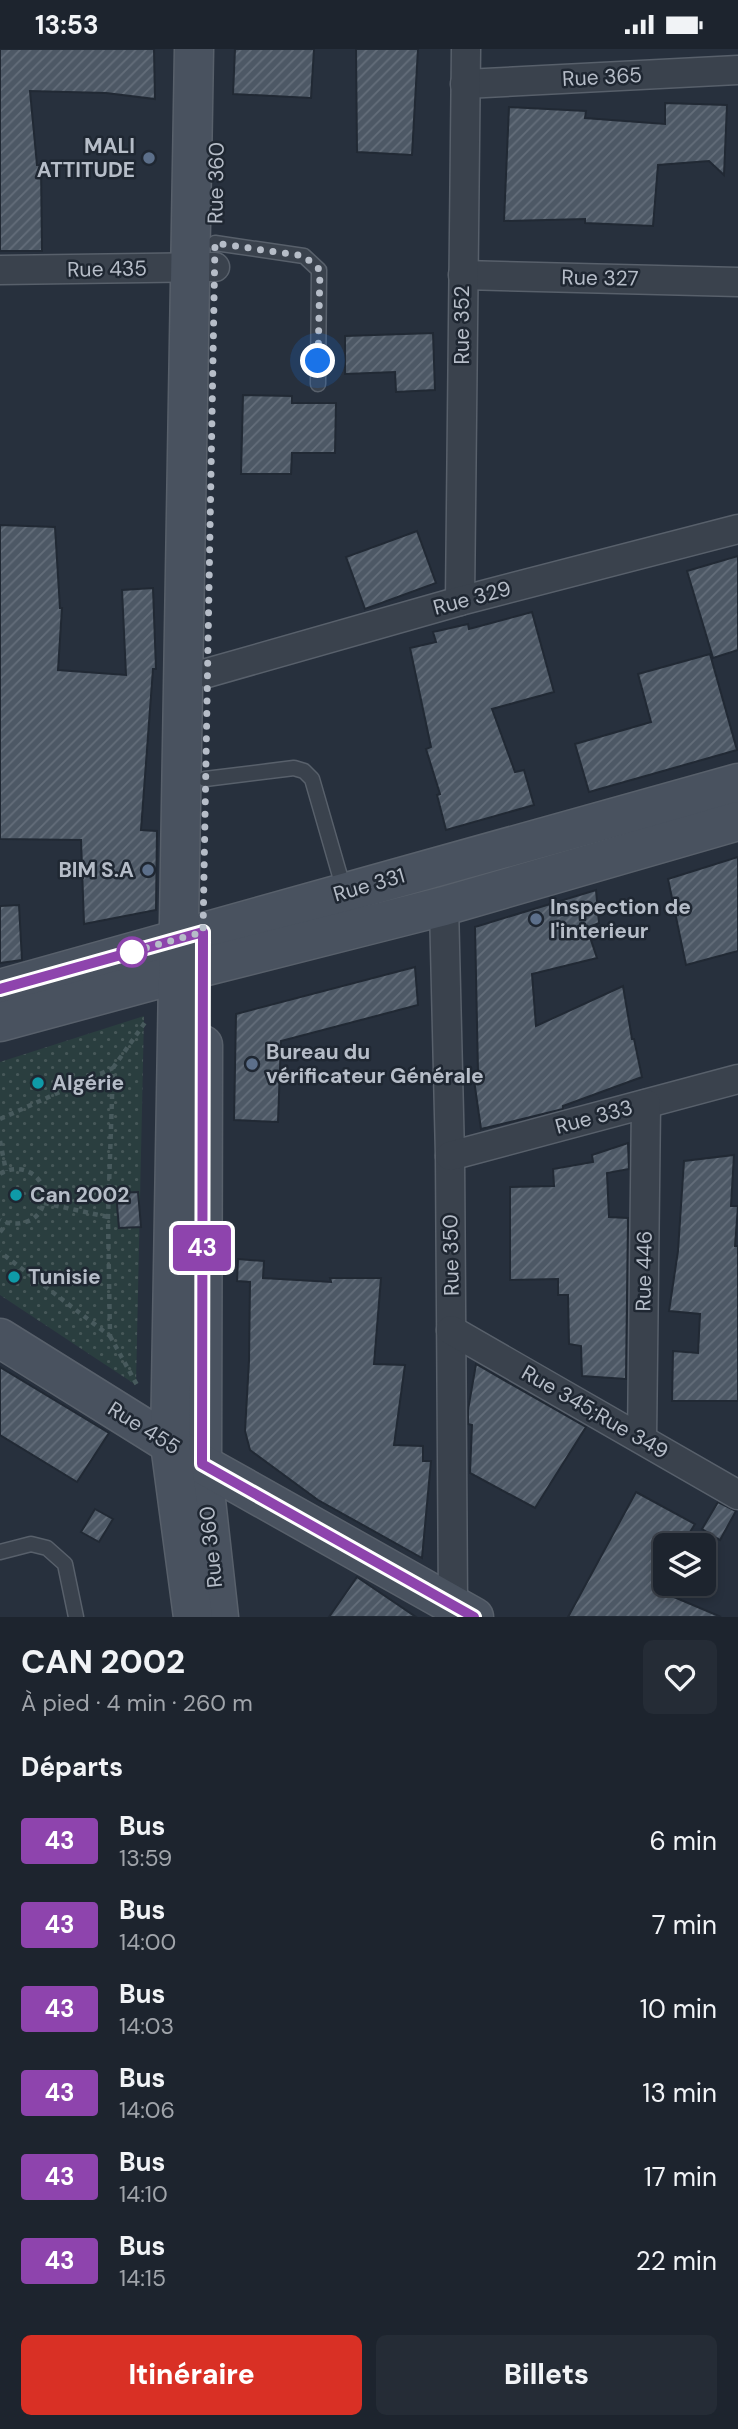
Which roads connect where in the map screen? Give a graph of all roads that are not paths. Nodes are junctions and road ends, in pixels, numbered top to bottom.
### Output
1 (194, 49) edge
2 (218, 49) edge
3 (466, 49) edge
4 (738, 70) edge
5 (466, 84) junction
6 (206, 259) junction
7 (0, 270) edge
8 (463, 275) junction
9 (738, 282) edge
10 (318, 384) dead end
11 (738, 529) edge
12 (460, 601) junction
13 (207, 673) junction
14 (205, 779) junction
15 (738, 783) edge
16 (738, 821) edge
17 (345, 892) junction
18 (444, 906) junction
19 (190, 953) junction
20 (0, 989) edge
21 (0, 1022) edge
22 (738, 1079) edge
23 (646, 1104) junction
24 (450, 1156) junction
25 (451, 1330) junction
26 (0, 1338) edge
27 (642, 1439) junction
28 (186, 1454) junction
29 (738, 1495) edge
30 (0, 1552) edge
31 (463, 1611) edge
32 (76, 1617) edge
33 (192, 1617) edge
34 (219, 1617) edge

1 - 6 main road
2 - 6 main road, Rue 360
3 - 5 street, Rue 352
4 - 5 street, Rue 365
5 - 8 street, Rue 352
6 - 7 street, Rue 435
6 - 10 lane
6 - 13 main road, Rue 360
6 - 19 main road
8 - 9 street, Rue 327
8 - 12 street, Rue 352
11 - 12 street, Rue 329
12 - 13 street, Rue 329
13 - 14 main road, Rue 360
14 - 17 lane
14 - 19 main road, Rue 360
15 - 17 main road, Rue 331
16 - 18 main road, Rue 331
17 - 19 main road, Rue 331
18 - 19 main road, Rue 331
18 - 24 street, Rue 350
19 - 20 main road, Rue 331
19 - 21 main road, Rue 331
19 - 28 main road, Rue 360
22 - 23 street, Rue 333
23 - 24 street, Rue 333
23 - 27 street, Rue 446
24 - 25 street, Rue 350
25 - 27 street, Rue 345;Rue 349
25 - 31 street, Rue 350
26 - 28 main road, Rue 455
27 - 29 street, Rue 345;Rue 349
28 - 31 main road, Rue 455
28 - 33 main road, Rue 360
28 - 34 main road, Rue 360
30 - 32 lane

